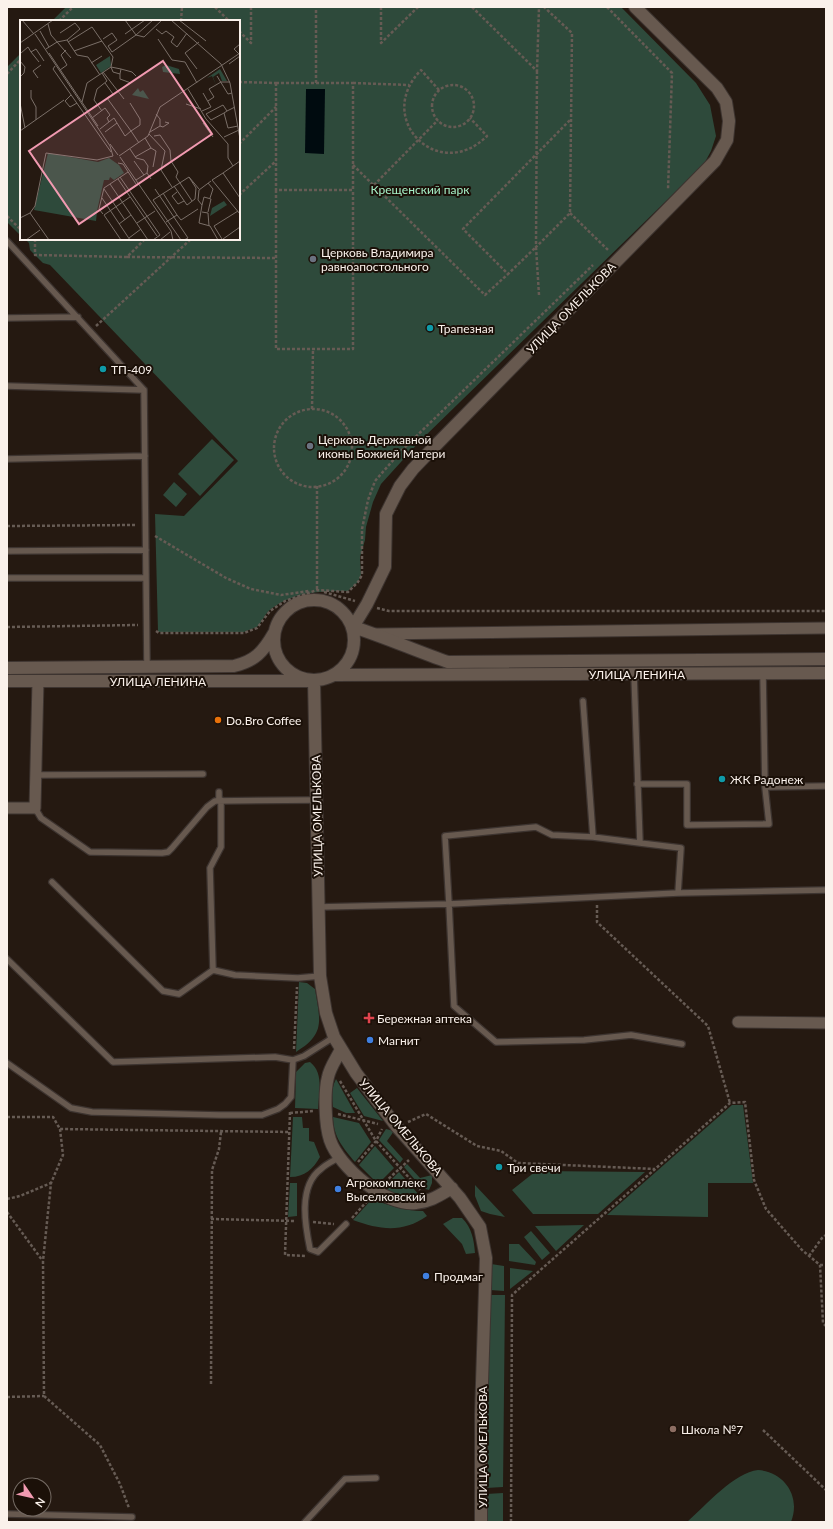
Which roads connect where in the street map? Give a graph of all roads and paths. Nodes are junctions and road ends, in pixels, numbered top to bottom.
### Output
1 (73, 7) edge
2 (182, 7) edge
3 (215, 7) edge
4 (251, 7) edge
5 (316, 7) edge
6 (381, 7) edge
7 (418, 7) edge
8 (472, 7) edge
9 (539, 7) edge
10 (544, 7) edge
11 (607, 7) edge
12 (635, 7) edge
13 (60, 20) edge
14 (181, 20) edge
15 (228, 20) edge
16 (240, 32) edge
17 (20, 60) edge
18 (537, 72) junction
19 (7, 74) edge
20 (240, 82) edge
21 (276, 83) junction
22 (316, 83) junction
23 (353, 83) junction
24 (409, 85) junction
25 (439, 90) junction
26 (276, 106) junction
27 (470, 118) junction
28 (571, 119) junction
29 (438, 120) junction
30 (418, 140) junction
31 (240, 143) edge
32 (536, 155) junction
33 (276, 161) junction
34 (353, 165) junction
35 (374, 185) junction
36 (276, 190) junction
37 (353, 190) junction
38 (668, 192) dead end
39 (240, 194) edge
40 (570, 213) junction
41 (7, 216) edge
42 (20, 229) edge
43 (32, 240) edge
44 (144, 240) edge
45 (191, 240) edge
46 (7, 242) edge
47 (35, 243) joint
48 (614, 245) dead end
49 (536, 247) junction
50 (608, 250) junction
51 (605, 254) dead end
52 (127, 258) junction
53 (171, 258) junction
54 (276, 258) junction
55 (596, 262) dead end
56 (508, 274) junction
57 (539, 295) dead end
58 (78, 317) junction
59 (7, 318) edge
60 (90, 331) junction
61 (313, 349) junction
62 (7, 386) edge
63 (144, 390) junction
64 (312, 409) junction
65 (145, 456) junction
66 (7, 459) edge
67 (317, 486) junction
68 (146, 524) junction
69 (7, 526) edge
70 (146, 531) junction
71 (7, 550) edge
72 (146, 550) junction
73 (7, 578) edge
74 (146, 578) junction
75 (317, 590) junction
76 (367, 604) junction
77 (826, 611) edge
78 (7, 627) edge
79 (146, 627) junction
80 (353, 627) junction
81 (826, 628) edge
82 (274, 633) junction
83 (377, 634) junction
84 (826, 659) edge
85 (147, 666) junction
86 (7, 668) edge
87 (826, 673) edge
88 (634, 674) junction
89 (763, 674) junction
90 (335, 675) junction
91 (7, 681) edge
92 (38, 681) junction
93 (312, 681) junction
94 (583, 701) dead end
95 (203, 774) dead end
96 (36, 775) junction
97 (638, 784) junction
98 (826, 786) edge
99 (765, 787) junction
100 (219, 792) dead end
101 (220, 800) junction
102 (316, 800) junction
103 (7, 808) edge
104 (35, 808) junction
105 (593, 838) junction
106 (640, 843) junction
107 (52, 882) dead end
108 (826, 890) edge
109 (678, 893) junction
110 (596, 897) junction
111 (449, 904) junction
112 (319, 907) junction
113 (7, 960) edge
114 (213, 970) junction
115 (320, 976) junction
116 (298, 978) junction
117 (738, 1022) dead end
118 (826, 1023) edge
119 (334, 1037) junction
120 (682, 1044) dead end
121 (342, 1049) junction
122 (293, 1060) junction
123 (7, 1063) edge
124 (332, 1068) junction
125 (291, 1097) junction
126 (730, 1103) junction
127 (325, 1111) junction
128 (290, 1113) junction
129 (7, 1117) edge
130 (362, 1121) junction
131 (397, 1127) junction
132 (60, 1129) junction
133 (221, 1132) junction
134 (290, 1132) junction
135 (376, 1141) junction
136 (340, 1157) junction
137 (655, 1169) junction
138 (351, 1170) junction
139 (51, 1183) junction
140 (452, 1188) junction
141 (7, 1200) edge
142 (432, 1200) junction
143 (7, 1212) edge
144 (211, 1219) junction
145 (286, 1220) junction
146 (305, 1222) junction
147 (346, 1224) joint
148 (826, 1235) edge
149 (285, 1255) dead end
150 (809, 1256) junction
151 (43, 1261) junction
152 (826, 1264) edge
153 (820, 1266) junction
154 (826, 1326) edge
155 (211, 1384) dead end
156 (44, 1396) junction
157 (7, 1397) edge
158 (763, 1430) dead end
159 (376, 1478) dead end
160 (826, 1490) edge
161 (7, 1514) edge
162 (132, 1517) joint
163 (305, 1522) edge
164 (481, 1522) edge
165 (511, 1522) edge

1 - 13 path
2 - 14 path
3 - 15 path
4 - 16 path
5 - 22 path
6 - 7 path
8 - 18 path
9 - 18 path
10 - 28 path
11 - 38 path
12 - 76 street, УЛИЦА ОМЕЛЬКОВА
17 - 19 path
18 - 32 path
20 - 21 path
21 - 22 path
21 - 26 path
22 - 23 path
23 - 24 path
23 - 34 path
24 - 25 path
24 - 30 path
25 - 27 path
25 - 29 path
26 - 31 path
26 - 33 path
27 - 29 path
27 - 30 path
28 - 32 path
28 - 40 path
29 - 30 path
30 - 35 path
32 - 49 path
32 - 56 path
33 - 36 path
33 - 39 path
34 - 35 path
34 - 37 path
35 - 56 path
36 - 37 path
36 - 54 path
37 - 61 path
40 - 49 path
40 - 50 path
41 - 42 path
43 - 47 path
44 - 52 path
45 - 53 path
46 - 58 lane
47 - 52 path
48 - 50 path
49 - 56 path
49 - 57 path
50 - 51 path
52 - 53 path
53 - 54 path
53 - 60 path
54 - 61 path
55 - 75 path
58 - 59 lane
58 - 60 lane
60 - 63 lane
61 - 64 path
62 - 63 lane
63 - 65 lane
64 - 67 path
64 - 67 path
65 - 66 lane
65 - 68 lane
67 - 75 path
68 - 69 path
68 - 70 lane
70 - 72 lane
70 - 75 path
71 - 72 lane
72 - 74 lane
73 - 74 lane
74 - 79 lane
75 - 76 path
75 - 79 path
76 - 77 path
76 - 80 street, УЛИЦА ОМЕЛЬКОВА
78 - 79 path
79 - 85 lane
80 - 82 street
80 - 83 street, УЛИЦА ЛЕНИНА
80 - 90 street
81 - 83 street
82 - 85 street, УЛИЦА ЛЕНИНА
82 - 93 street
83 - 84 street, УЛИЦА ЛЕНИНА
85 - 86 street, УЛИЦА ЛЕНИНА
87 - 89 street, УЛИЦА ЛЕНИНА
88 - 89 street, УЛИЦА ЛЕНИНА
88 - 90 street, УЛИЦА ЛЕНИНА
88 - 97 lane
89 - 99 lane
90 - 93 street
91 - 92 street, УЛИЦА ЛЕНИНА
92 - 93 street, УЛИЦА ЛЕНИНА
92 - 96 street
93 - 102 street, УЛИЦА ОМЕЛЬКОВА
94 - 105 lane
95 - 96 lane
96 - 104 street
97 - 99 lane
97 - 106 lane
98 - 99 lane
100 - 101 lane
101 - 102 lane
101 - 104 lane
101 - 114 lane
102 - 112 street, УЛИЦА ОМЕЛЬКОВА
103 - 104 street
105 - 106 lane
105 - 111 lane
106 - 109 lane
107 - 114 lane
108 - 109 lane
109 - 110 lane
110 - 111 lane
110 - 126 path
111 - 112 lane
111 - 120 lane
112 - 115 street, УЛИЦА ОМЕЛЬКОВА
113 - 122 lane
114 - 116 lane
115 - 116 lane
115 - 119 street, УЛИЦА ОМЕЛЬКОВА
116 - 122 path
117 - 118 street
119 - 121 street, УЛИЦА ОМЕЛЬКОВА
119 - 122 lane
121 - 124 street
121 - 131 street, УЛИЦА ОМЕЛЬКОВА
122 - 125 lane
123 - 125 lane
124 - 127 street
124 - 130 path
125 - 128 path
126 - 137 path
126 - 150 path
127 - 128 path
127 - 130 path
127 - 136 street
128 - 134 path
129 - 132 path
130 - 135 path
130 - 135 path
131 - 137 path
131 - 140 street, УЛИЦА ОМЕЛЬКОВА
132 - 133 path
132 - 139 path
133 - 134 path
133 - 144 path
134 - 145 path
135 - 138 path
135 - 142 path
136 - 138 street
136 - 146 lane
137 - 165 path
138 - 142 street
139 - 141 path
139 - 151 path
140 - 142 street
140 - 164 street, УЛИЦА ОМЕЛЬКОВА
143 - 151 path
144 - 145 path
144 - 155 path
145 - 146 path
145 - 149 path
146 - 147 path
146 - 147 lane
148 - 150 path
150 - 153 path
151 - 156 path
152 - 153 path
153 - 154 path
156 - 157 path
156 - 162 path
158 - 160 path
159 - 163 lane
161 - 162 lane

